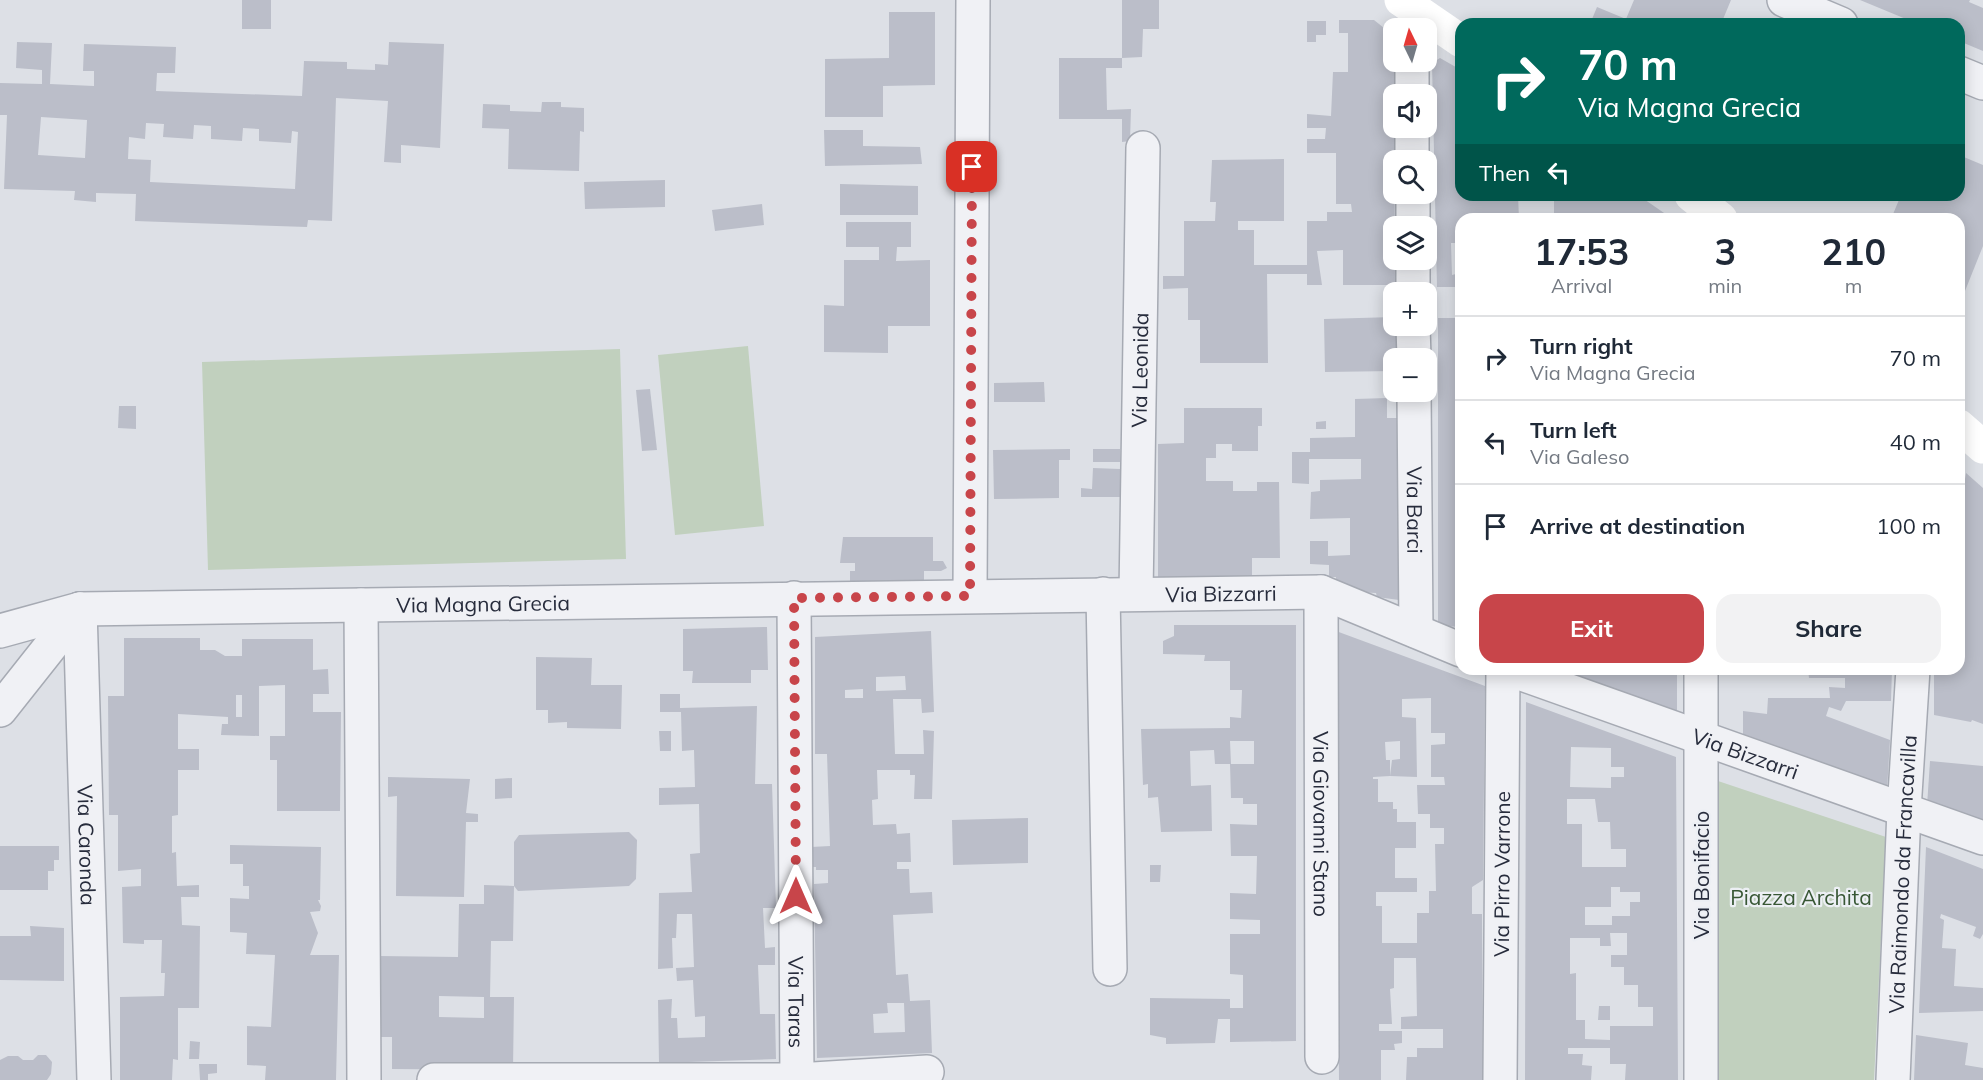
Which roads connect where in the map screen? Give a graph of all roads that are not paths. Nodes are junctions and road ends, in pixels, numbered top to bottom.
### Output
1 (973, 0) edge
2 (1784, 0) edge
3 (1408, 12) edge
4 (1827, 18) edge
5 (1455, 38) edge
6 (1965, 76) edge
7 (1983, 84) edge
8 (1143, 148) dead end
9 (1414, 402) edge
10 (1965, 431) edge
11 (1983, 447) edge
12 (1321, 592) junction
13 (1103, 594) junction
14 (1136, 594) junction
15 (970, 596) junction
16 (794, 598) junction
17 (362, 605) junction
18 (80, 609) junction
19 (0, 631) edge
20 (1416, 631) junction
21 (1455, 647) edge
22 (1503, 675) edge
23 (1525, 675) edge
24 (1701, 675) edge
25 (1913, 675) edge
26 (0, 710) edge
27 (1701, 737) junction
28 (1904, 810) junction
29 (1983, 838) edge
30 (1110, 969) dead end
31 (1322, 1057) dead end
32 (927, 1072) dead end
33 (94, 1080) edge
34 (364, 1080) edge
35 (434, 1080) edge
36 (797, 1080) edge
37 (1500, 1080) edge
38 (1701, 1080) edge
39 (1893, 1080) edge

1 - 15 street
2 - 4 street
3 - 5 street
6 - 7 street
8 - 14 street, Via Leonida
9 - 20 street, Via Barci
10 - 11 street
12 - 14 street, Via Bizzarri
12 - 20 street, Via Bizzarri
12 - 31 street, Via Giovanni Stano
13 - 14 street, Via Bizzarri
13 - 15 street, Via Bizzarri
13 - 30 street
15 - 16 street, Via Magna Grecia
16 - 17 street, Via Magna Grecia
16 - 36 street, Via Taras
17 - 18 street, Via Magna Grecia
17 - 34 street
18 - 19 street, Via Magna Grecia
18 - 26 street
18 - 33 street, Via Caronda
20 - 21 street, Via Bizzarri
22 - 37 street, Via Pirro Varrone
23 - 27 street, Via Bizzarri
24 - 27 street, Via Bonifacio
25 - 28 street, Via Raimondo da Francavilla
27 - 28 street, Via Bizzarri
27 - 38 street, Via Bonifacio
28 - 29 street, Via Bizzarri
28 - 39 street, Via Raimondo da Francavilla
32 - 36 street
35 - 36 street

